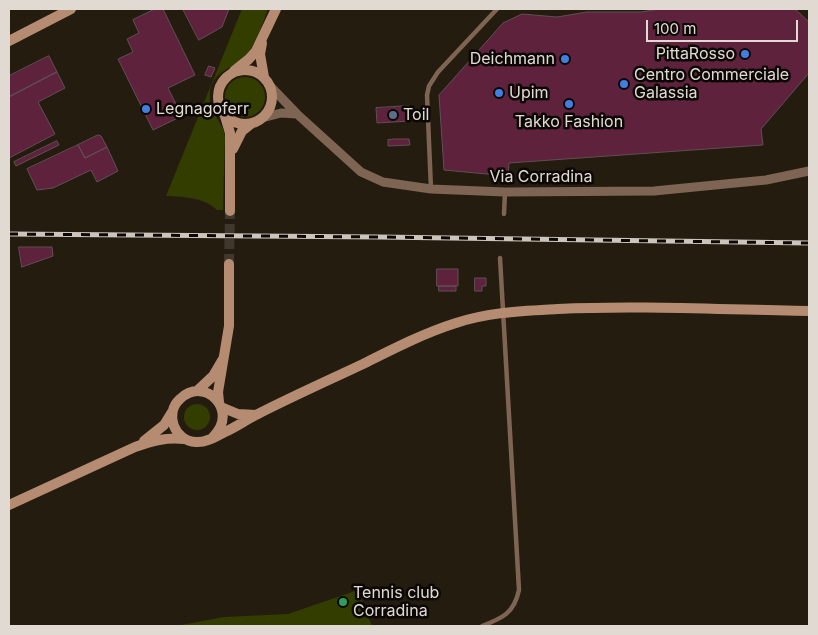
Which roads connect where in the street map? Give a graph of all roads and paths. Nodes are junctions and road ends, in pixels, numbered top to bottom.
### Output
1 (71, 9) edge
2 (276, 9) edge
3 (497, 9) edge
4 (263, 37) junction
5 (10, 38) edge
6 (228, 75) junction
7 (266, 81) junction
8 (297, 114) junction
9 (225, 116) junction
10 (262, 118) junction
11 (252, 123) junction
12 (231, 158) junction
13 (809, 171) edge
14 (431, 189) junction
15 (505, 192) junction
16 (230, 211) tunnel mouth
17 (504, 214) dead end
18 (500, 258) dead end
19 (229, 264) tunnel mouth
20 (809, 311) edge
21 (503, 312) junction
22 (224, 359) junction
23 (196, 391) junction
24 (220, 405) junction
25 (172, 412) junction
26 (257, 415) junction
27 (213, 437) junction
28 (184, 439) junction
29 (135, 447) junction
30 (9, 505) edge
31 (482, 626) edge

1 - 5 main road
2 - 4 main road
3 - 14 lane
4 - 6 main road
4 - 7 main road
6 - 7 main road
6 - 9 main road
7 - 8 street, Via Corradina
7 - 10 main road
8 - 10 street
8 - 14 street, Via Corradina
9 - 11 main road
9 - 12 main road
10 - 11 main road
11 - 12 main road
12 - 16 main road
13 - 15 street, Via Corradina
14 - 15 street, Via Corradina
15 - 17 lane
18 - 21 lane
19 - 22 main road
20 - 21 main road
21 - 26 main road
21 - 31 lane
22 - 23 main road
22 - 24 main road
23 - 24 main road
23 - 25 main road
24 - 26 main road
24 - 27 main road
25 - 28 main road
25 - 29 main road
26 - 27 main road
27 - 28 main road
28 - 29 main road
29 - 30 main road

